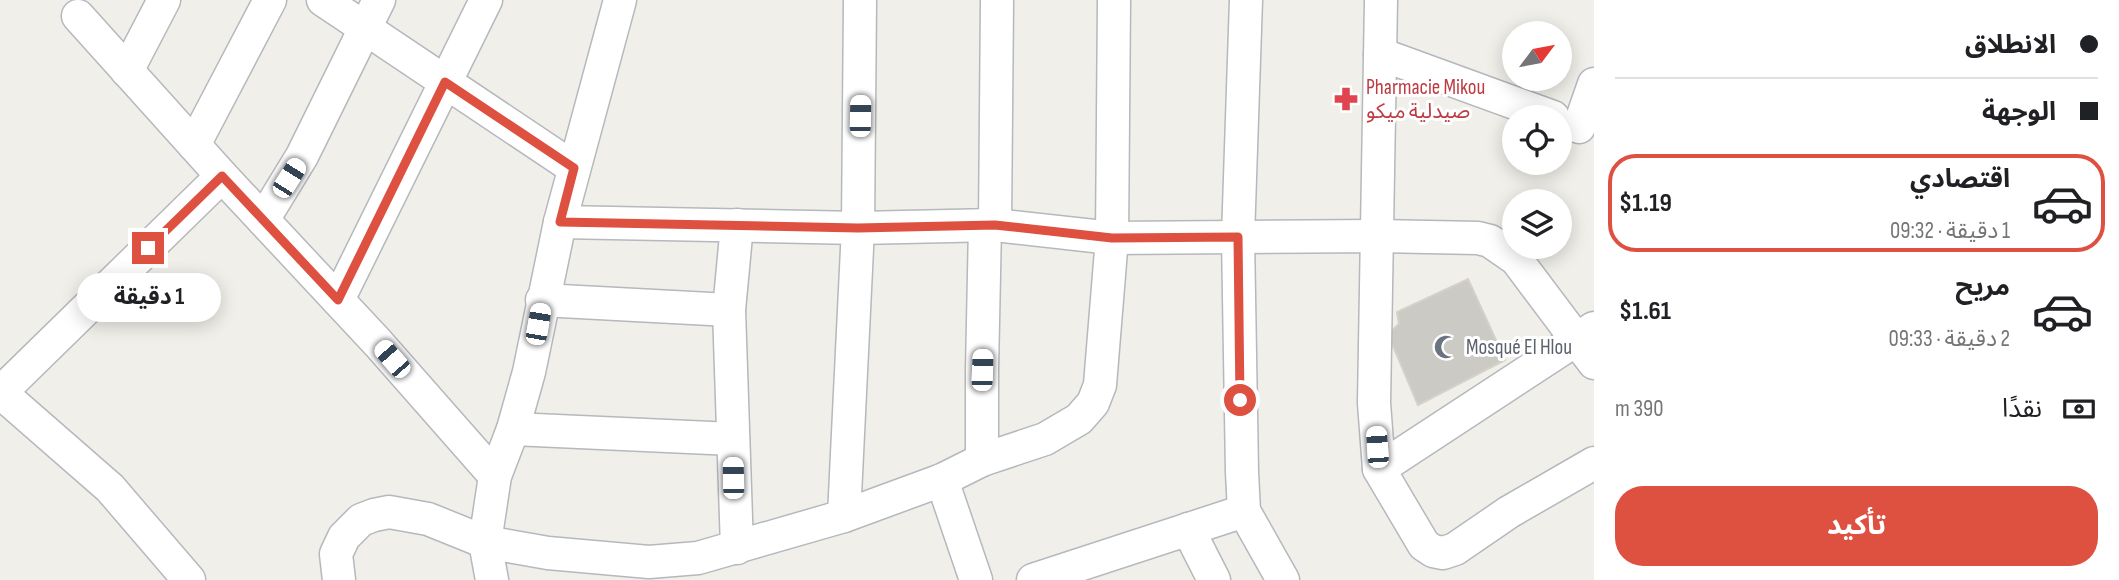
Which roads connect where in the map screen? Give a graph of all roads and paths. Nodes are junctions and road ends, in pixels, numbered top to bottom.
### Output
1 (164, 0) edge
2 (270, 0) edge
3 (323, 0) edge
4 (379, 0) edge
5 (486, 0) edge
6 (620, 0) edge
7 (860, 0) edge
8 (997, 0) edge
9 (1114, 0) edge
10 (1246, 0) edge
11 (1381, 0) edge
12 (78, 16) dead end
13 (366, 29) junction
14 (1380, 54) junction
15 (127, 71) junction
16 (445, 82) junction
17 (1594, 84) edge
18 (1519, 105) edge
19 (1572, 122) edge
20 (194, 145) junction
21 (574, 168) junction
22 (222, 176) junction
23 (262, 220) junction
24 (560, 222) junction
25 (737, 225) junction
26 (990, 225) junction
27 (858, 228) junction
28 (1378, 236) junction
29 (1238, 237) junction
30 (1112, 238) junction
31 (338, 300) junction
32 (542, 300) junction
33 (729, 310) junction
34 (1589, 343) edge
35 (0, 393) edge
36 (513, 429) junction
37 (733, 439) junction
38 (982, 460) junction
39 (1594, 463) edge
40 (1379, 469) junction
41 (495, 476) junction
42 (942, 480) junction
43 (1244, 511) junction
44 (844, 516) junction
45 (1188, 529) junction
46 (485, 542) junction
47 (737, 548) junction
48 (652, 571) edge
49 (1094, 571) edge
50 (189, 580) edge
51 (340, 580) edge
52 (492, 580) edge
53 (976, 580) edge
54 (1033, 580) edge
55 (1214, 580) edge
56 (1283, 580) edge

1 - 15 street
2 - 20 street
3 - 13 street
4 - 13 street
5 - 16 street
6 - 21 street
7 - 27 street
8 - 26 street
9 - 30 street
10 - 29 street
11 - 14 street
12 - 15 street
13 - 16 street
13 - 23 street
14 - 18 street
14 - 28 street
15 - 20 street
16 - 21 street
16 - 31 street
17 - 19 street
20 - 22 street
21 - 24 street
22 - 23 street
22 - 35 street
23 - 31 street
24 - 25 street
24 - 32 street
25 - 27 street
25 - 33 street
26 - 27 street
26 - 30 street
26 - 38 street
27 - 44 street
28 - 29 street
28 - 34 street
28 - 40 street
29 - 30 street
29 - 43 street
30 - 38 street
31 - 41 street
32 - 33 street
32 - 36 street
33 - 37 street
34 - 40 street
35 - 50 street
36 - 37 street
36 - 41 street
37 - 47 street
38 - 42 street
39 - 40 street
41 - 46 street
42 - 44 street
42 - 53 street
43 - 45 street
43 - 56 street
44 - 47 street
45 - 49 street
45 - 55 street
46 - 48 street
46 - 51 street
46 - 52 street
47 - 48 street
49 - 54 street

